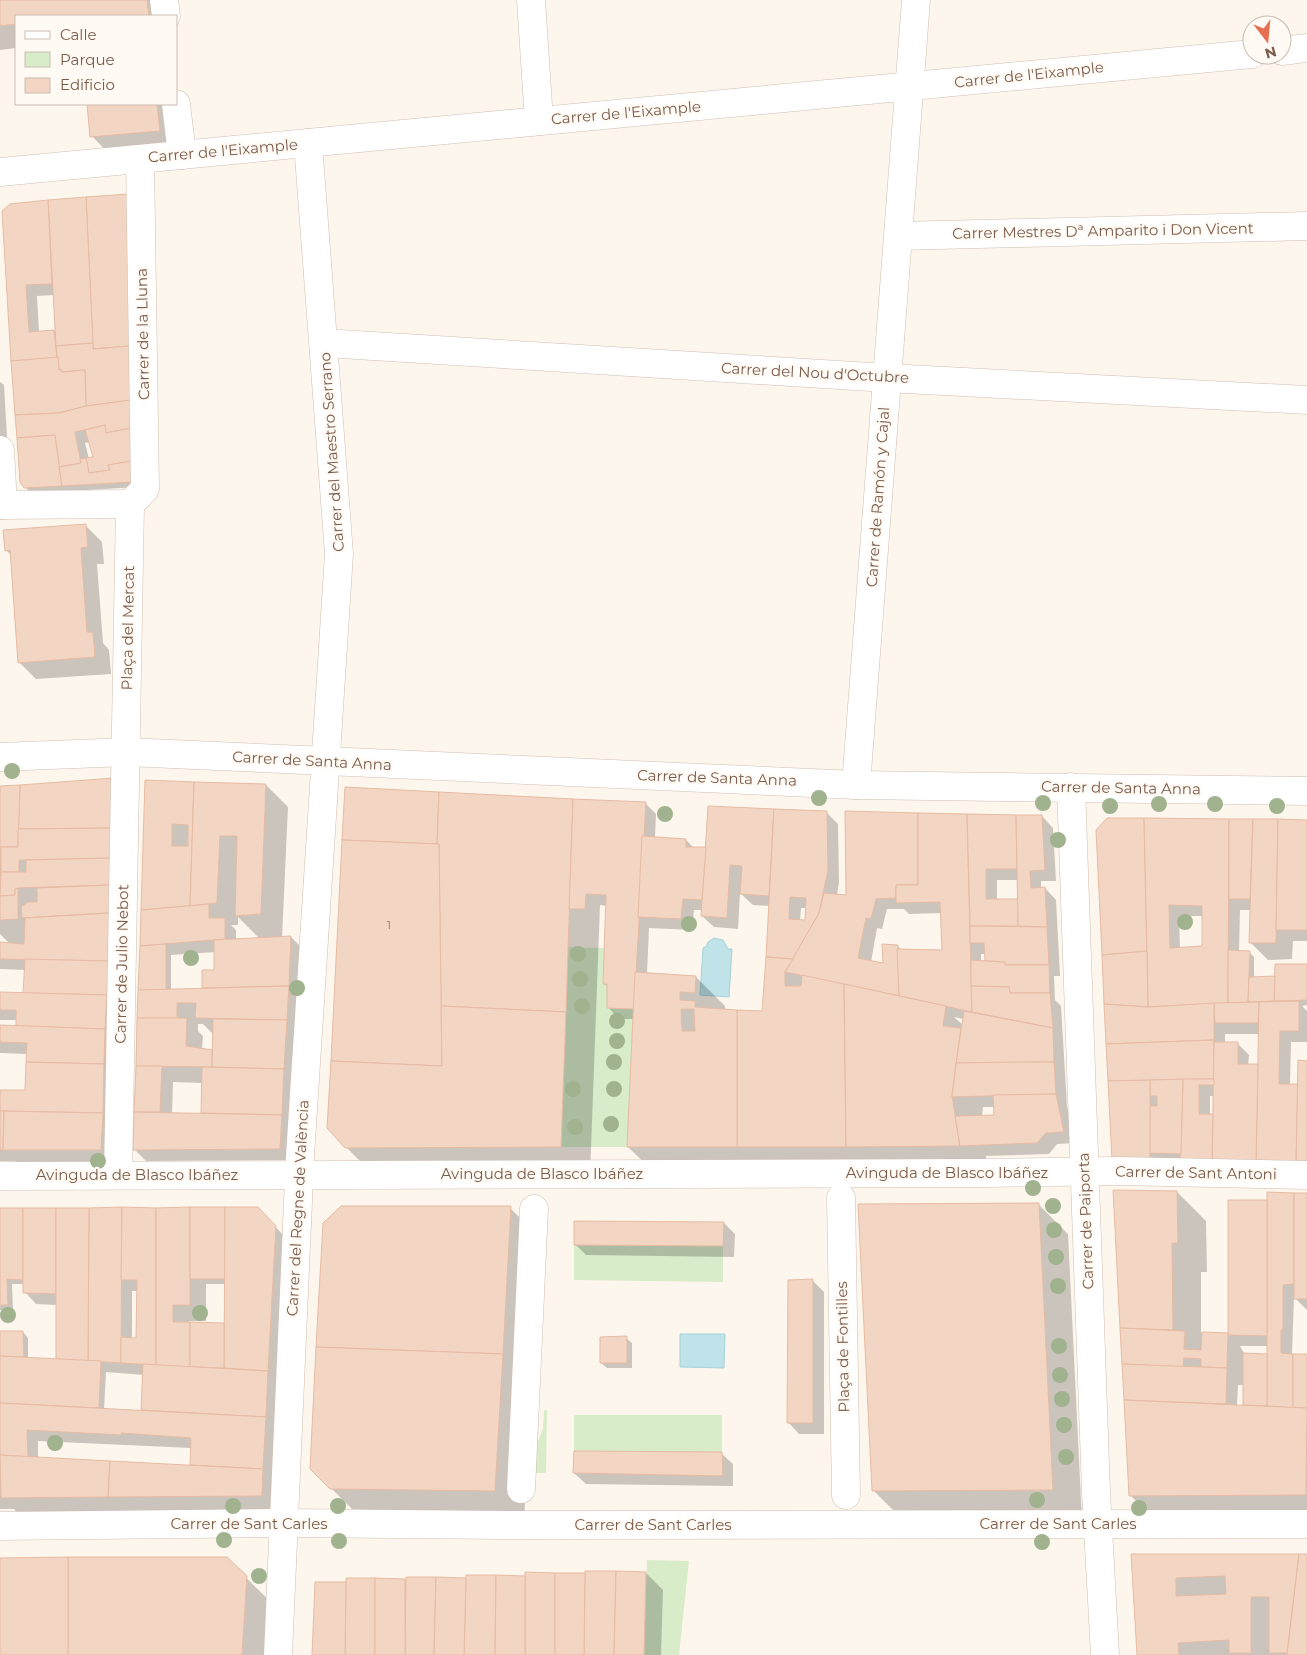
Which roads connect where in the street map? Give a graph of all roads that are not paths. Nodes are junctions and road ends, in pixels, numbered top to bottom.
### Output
1 (164, 0) edge
2 (531, 0) edge
3 (916, 0) edge
4 (166, 15) edge
5 (1307, 48) edge
6 (1292, 50) edge
7 (1242, 55) edge
8 (909, 87) junction
9 (176, 105) edge
10 (539, 120) junction
11 (308, 143) junction
12 (182, 155) junction
13 (140, 159) junction
14 (0, 172) edge
15 (1307, 226) edge
16 (899, 236) junction
17 (324, 343) junction
18 (887, 378) junction
19 (1307, 400) edge
20 (0, 450) edge
21 (130, 504) junction
22 (1, 505) edge
23 (126, 752) junction
24 (0, 757) edge
25 (325, 762) junction
26 (856, 784) junction
27 (1071, 787) junction
28 (1307, 791) edge
29 (1085, 1172) junction
30 (299, 1174) junction
31 (1307, 1174) edge
32 (118, 1175) junction
33 (0, 1176) edge
34 (840, 1198) dead end
35 (534, 1209) dead end
36 (521, 1489) dead end
37 (846, 1495) dead end
38 (283, 1523) junction
39 (1099, 1523) junction
40 (1307, 1524) edge
41 (0, 1526) edge
42 (278, 1655) edge
43 (1105, 1655) edge

1 - 4 street
2 - 10 street
3 - 8 street, Carrer de Ramón y Cajal
5 - 6 street
7 - 8 street, Carrer de l'Eixample
8 - 10 street, Carrer de l'Eixample
8 - 16 street, Carrer de Ramón y Cajal
9 - 12 street
10 - 11 street, Carrer de l'Eixample
11 - 12 street, Carrer de l'Eixample
11 - 17 street, Carrer del Maestro Serrano
12 - 13 street, Carrer de l'Eixample
13 - 14 street, Carrer de l'Eixample
13 - 21 street, Carrer de la Lluna
15 - 16 street, Carrer Mestres Dª Amparito i Don Vicent
16 - 18 street, Carrer de Ramón y Cajal
17 - 18 street, Carrer del Nou d'Octubre
17 - 25 street, Carrer del Maestro Serrano
18 - 19 street, Carrer del Nou d'Octubre
18 - 26 street, Carrer de Ramón y Cajal
20 - 22 street
21 - 22 street
21 - 23 street, Plaça del Mercat
23 - 24 street
23 - 25 street, Carrer de Santa Anna
23 - 32 street, Carrer de Julio Nebot
25 - 26 street, Carrer de Santa Anna
25 - 30 street, Carrer del Regne de València
26 - 27 street, Carrer de Santa Anna
27 - 28 street, Carrer de Santa Anna
27 - 29 street, Carrer de Paiporta
29 - 30 street, Avinguda de Blasco Ibáñez
29 - 31 street, Carrer de Sant Antoni
29 - 39 street, Carrer de Paiporta
30 - 32 street, Avinguda de Blasco Ibáñez
30 - 38 street, Carrer del Regne de València
32 - 33 street, Avinguda de Blasco Ibáñez
34 - 37 street, Plaça de Fontilles
35 - 36 street
38 - 39 street, Carrer de Sant Carles
38 - 41 street, Carrer de Sant Carles
38 - 42 street, Carrer del Regne de València
39 - 40 street, Carrer de Sant Carles
39 - 43 street, Carrer de Paiporta

